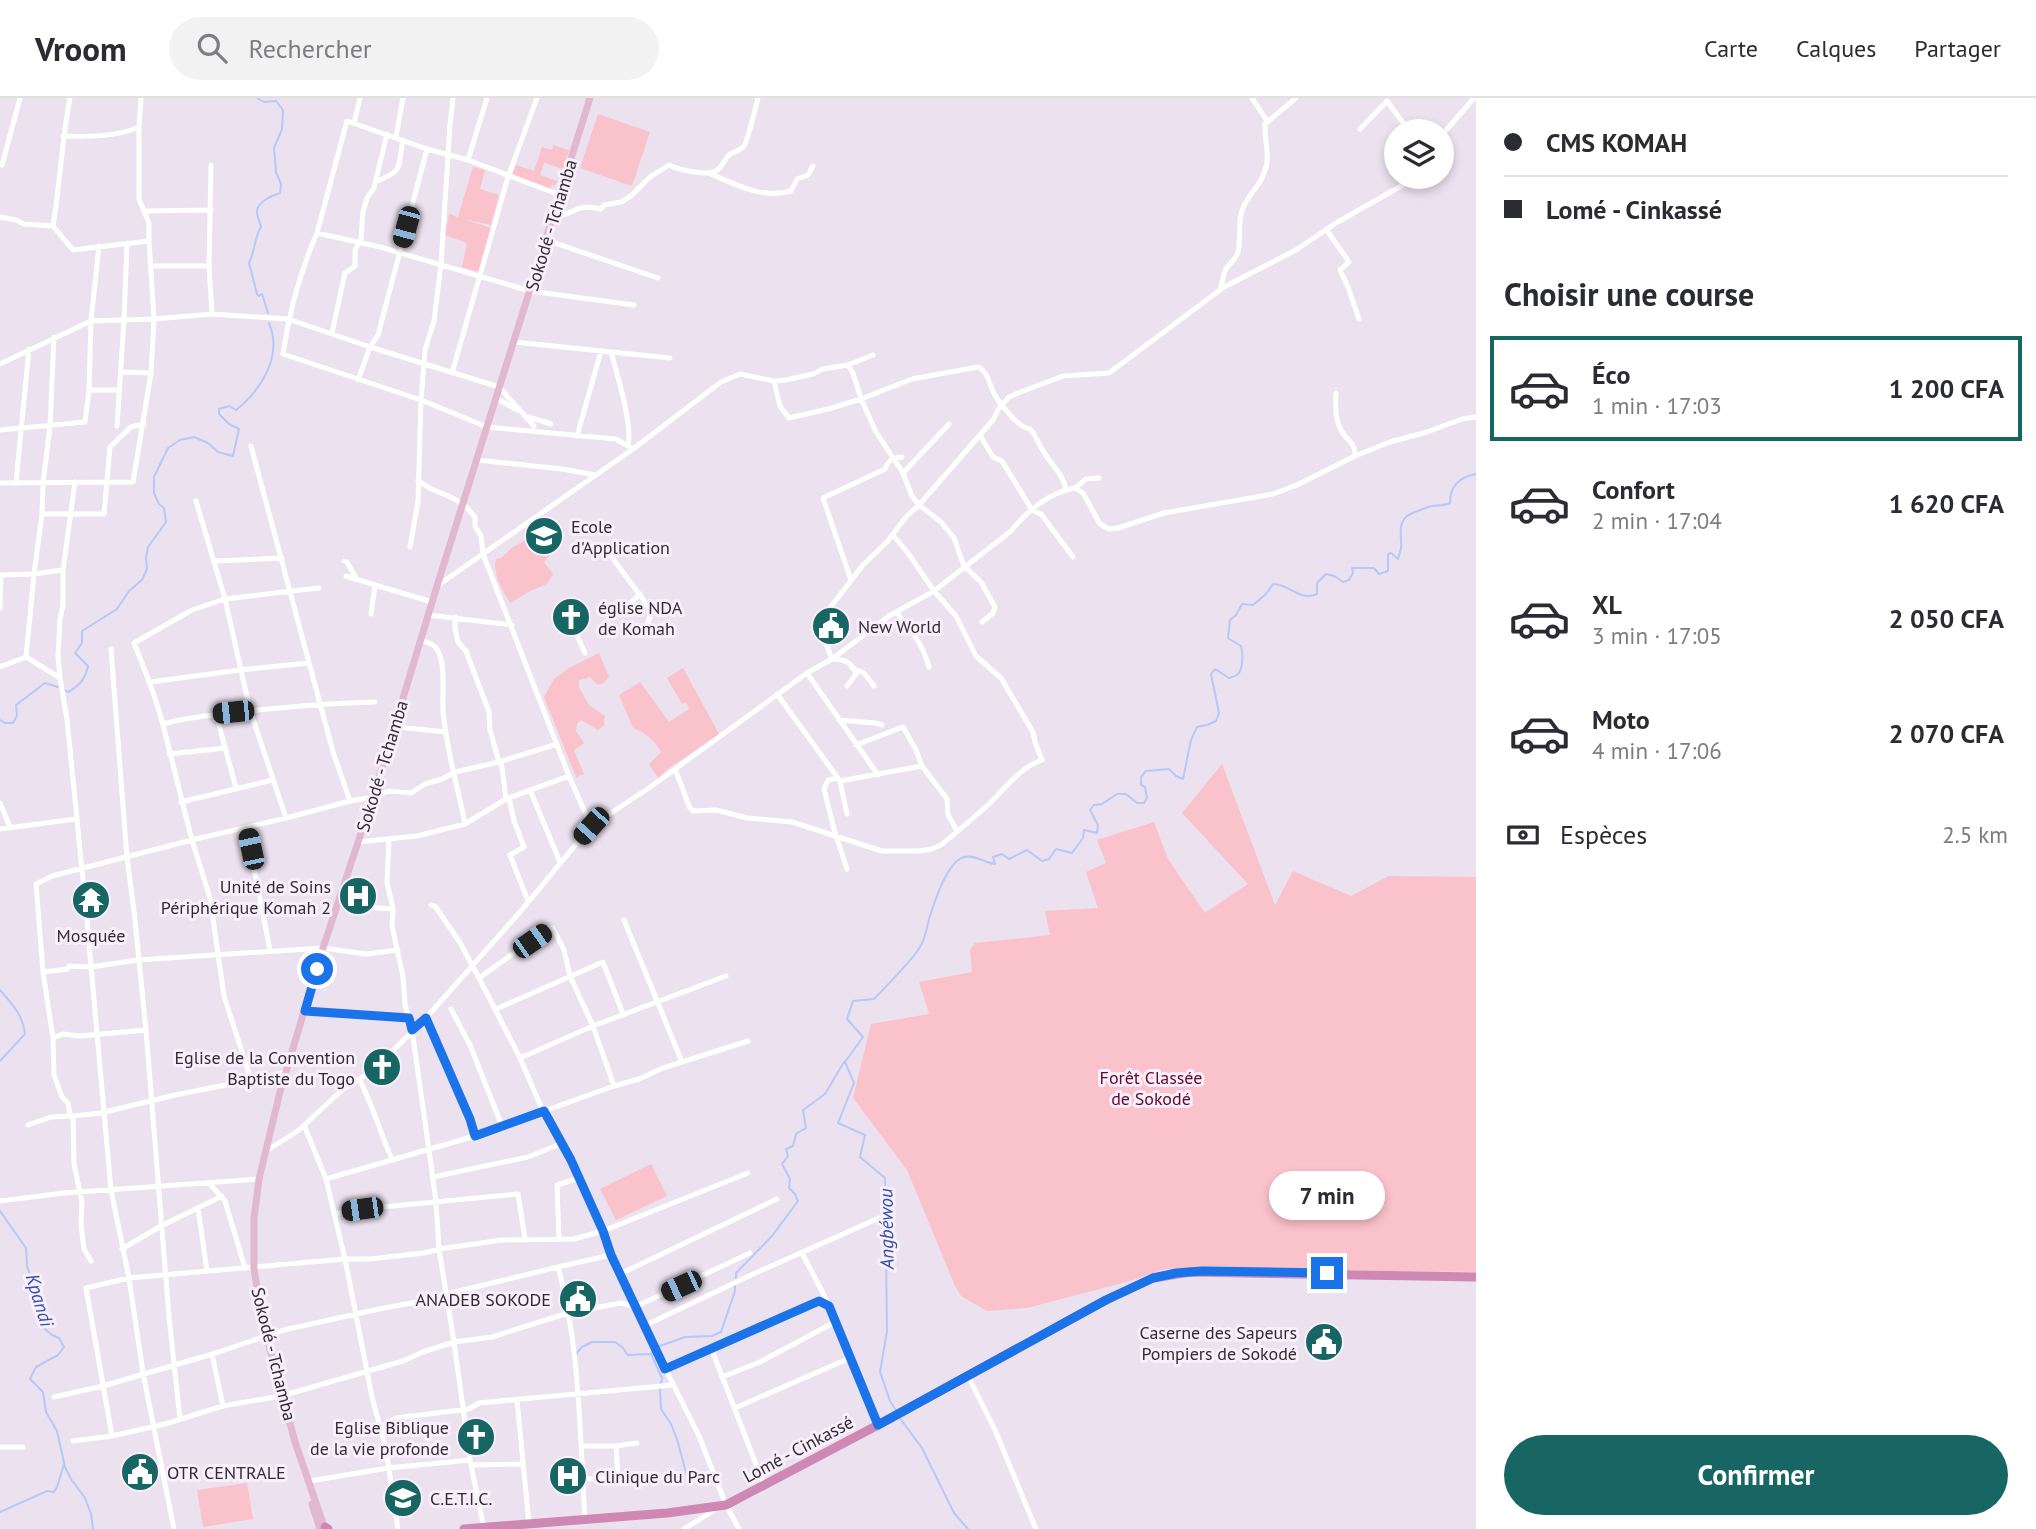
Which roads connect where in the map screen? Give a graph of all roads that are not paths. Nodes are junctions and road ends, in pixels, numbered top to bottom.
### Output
1 (20, 98) edge
2 (70, 98) edge
3 (141, 98) edge
4 (360, 98) edge
5 (403, 98) edge
6 (453, 98) edge
7 (487, 98) edge
8 (537, 98) edge
9 (590, 98) edge
10 (758, 98) edge
11 (1252, 98) edge
12 (1296, 98) edge
13 (1474, 98) edge
14 (1400, 119) edge
15 (1267, 121) junction
16 (1454, 121) edge
17 (354, 123) junction
18 (139, 127) junction
19 (1360, 129) dead end
20 (387, 134) junction
21 (63, 135) junction
22 (396, 137) junction
23 (403, 140) junction
24 (427, 149) junction
25 (448, 156) junction
26 (468, 160) junction
27 (1, 165) edge
28 (211, 165) dead end
29 (813, 166) dead end
30 (708, 173) junction
31 (0, 174) edge
32 (508, 177) junction
33 (375, 182) junction
34 (1396, 189) edge
35 (560, 195) junction
36 (211, 210) junction
37 (145, 211) junction
38 (554, 216) junction
39 (0, 217) edge
40 (53, 226) junction
41 (1326, 229) junction
42 (317, 233) junction
43 (546, 240) junction
44 (149, 241) junction
45 (360, 242) junction
46 (127, 243) junction
47 (99, 246) junction
48 (399, 253) junction
49 (441, 264) junction
50 (152, 266) junction
51 (209, 266) junction
52 (480, 276) junction
53 (658, 278) dead end
54 (1220, 290) junction
55 (530, 291) junction
56 (634, 305) dead end
57 (212, 314) junction
58 (154, 319) junction
59 (288, 319) junction
60 (1359, 319) dead end
61 (124, 320) junction
62 (90, 321) junction
63 (332, 333) junction
64 (54, 337) junction
65 (514, 342) junction
66 (370, 347) junction
67 (29, 349) junction
68 (601, 351) junction
69 (611, 352) junction
70 (873, 355) dead end
71 (670, 358) dead end
72 (0, 364) edge
73 (424, 364) junction
74 (848, 365) junction
75 (121, 372) junction
76 (150, 373) junction
77 (452, 373) junction
78 (358, 380) junction
79 (774, 381) junction
80 (499, 387) junction
81 (89, 390) junction
82 (120, 390) junction
83 (1336, 393) dead end
84 (496, 398) junction
85 (861, 399) junction
86 (421, 400) junction
87 (1002, 404) junction
88 (526, 416) junction
89 (1476, 417) edge
90 (144, 424) junction
91 (551, 424) dead end
92 (949, 424) dead end
93 (117, 426) dead end
94 (535, 426) junction
95 (50, 427) junction
96 (487, 427) junction
97 (22, 429) junction
98 (0, 430) edge
99 (980, 435) junction
100 (577, 436) junction
101 (251, 446) dead end
102 (631, 447) junction
103 (1355, 456) junction
104 (902, 457) dead end
105 (893, 458) junction
106 (477, 460) junction
107 (903, 473) junction
108 (595, 475) junction
109 (1099, 478) dead end
110 (418, 480) junction
111 (75, 482) junction
112 (106, 482) junction
113 (0, 483) edge
114 (16, 483) junction
115 (43, 483) junction
116 (1075, 488) junction
117 (1066, 489) junction
118 (196, 501) dead end
119 (463, 504) junction
120 (919, 505) junction
121 (1032, 510) junction
122 (43, 514) junction
123 (72, 514) junction
124 (893, 535) junction
125 (410, 547) dead end
126 (608, 552) dead end
127 (484, 554) junction
128 (1073, 557) dead end
129 (282, 558) junction
130 (215, 561) junction
131 (344, 561) dead end
132 (964, 566) junction
133 (63, 570) junction
134 (921, 572) junction
135 (34, 574) junction
136 (1, 575) edge
137 (346, 576) dead end
138 (356, 578) junction
139 (851, 580) junction
140 (375, 585) junction
141 (437, 586) junction
142 (319, 588) dead end
143 (934, 591) junction
144 (289, 593) junction
145 (640, 594) junction
146 (922, 598) junction
147 (225, 599) junction
148 (432, 602) junction
149 (0, 608) edge
150 (896, 612) junction
151 (371, 614) dead end
152 (618, 614) dead end
153 (428, 615) junction
154 (455, 617) junction
155 (982, 622) dead end
156 (648, 623) dead end
157 (512, 625) junction
158 (573, 626) dead end
159 (420, 640) junction
160 (111, 649) dead end
161 (585, 653) dead end
162 (26, 657) junction
163 (832, 659) junction
164 (309, 663) junction
165 (0, 667) edge
166 (852, 667) junction
167 (929, 667) dead end
168 (240, 670) junction
169 (807, 673) junction
170 (61, 680) junction
171 (150, 682) junction
172 (847, 686) dead end
173 (874, 686) dead end
174 (777, 694) junction
175 (375, 702) dead end
176 (320, 704) junction
177 (250, 710) junction
178 (216, 714) junction
179 (839, 720) junction
180 (163, 724) junction
181 (881, 725) dead end
182 (398, 727) dead end
183 (446, 732) junction
184 (557, 744) junction
185 (856, 745) junction
186 (226, 748) junction
187 (169, 754) junction
188 (500, 761) junction
189 (922, 766) junction
190 (675, 769) junction
191 (455, 772) junction
192 (878, 775) junction
193 (569, 776) junction
194 (839, 779) junction
195 (273, 780) junction
196 (236, 788) junction
197 (530, 790) junction
198 (373, 797) junction
199 (507, 798) junction
200 (350, 801) junction
201 (181, 802) junction
202 (0, 803) edge
203 (847, 814) dead end
204 (286, 818) junction
205 (76, 819) junction
206 (465, 824) junction
207 (591, 826) junction
208 (10, 827) junction
209 (246, 828) junction
210 (0, 829) edge
211 (957, 831) junction
212 (836, 836) junction
213 (192, 840) junction
214 (389, 840) junction
215 (358, 842) junction
216 (127, 858) junction
217 (560, 862) junction
218 (81, 869) junction
219 (847, 869) dead end
220 (528, 901) junction
221 (338, 902) junction
222 (431, 905) dead end
223 (393, 909) junction
224 (624, 920) dead end
225 (323, 948) junction
226 (270, 950) junction
227 (398, 950) junction
228 (216, 954) junction
229 (138, 960) junction
230 (473, 966) junction
231 (91, 967) junction
232 (43, 972) junction
233 (570, 976) junction
234 (726, 976) dead end
235 (480, 978) junction
236 (658, 1001) junction
237 (452, 1009) dead end
238 (496, 1009) junction
239 (305, 1011) junction
240 (623, 1014) junction
241 (409, 1018) junction
242 (426, 1018) junction
243 (593, 1026) junction
244 (146, 1030) junction
245 (412, 1030) junction
246 (97, 1035) junction
247 (53, 1038) junction
248 (748, 1041) dead end
249 (520, 1058) junction
250 (682, 1062) junction
251 (286, 1072) junction
252 (359, 1079) junction
253 (251, 1080) junction
254 (614, 1086) junction
255 (151, 1101) junction
256 (544, 1111) junction
257 (104, 1112) junction
258 (71, 1115) junction
259 (28, 1125) dead end
260 (304, 1125) junction
261 (502, 1126) junction
262 (475, 1136) junction
263 (563, 1143) junction
264 (429, 1150) junction
265 (264, 1153) junction
266 (392, 1159) junction
267 (748, 1173) dead end
268 (433, 1177) junction
269 (579, 1178) junction
270 (258, 1179) junction
271 (326, 1179) junction
272 (209, 1183) junction
273 (158, 1187) junction
274 (111, 1190) junction
275 (80, 1192) junction
276 (222, 1196) junction
277 (777, 1199) dead end
278 (0, 1201) edge
279 (436, 1202) junction
280 (198, 1208) junction
281 (334, 1214) junction
282 (879, 1219) dead end
283 (161, 1226) junction
284 (603, 1231) junction
285 (525, 1239) junction
286 (559, 1239) junction
287 (122, 1249) junction
288 (439, 1249) junction
289 (750, 1253) dead end
290 (802, 1253) junction
291 (611, 1255) junction
292 (345, 1259) junction
293 (91, 1261) dead end
294 (558, 1267) junction
295 (250, 1268) junction
296 (208, 1271) junction
297 (620, 1274) junction
298 (166, 1275) junction
299 (1476, 1277) edge
300 (129, 1278) junction
301 (447, 1294) junction
302 (824, 1295) junction
303 (819, 1301) junction
304 (829, 1306) junction
305 (635, 1307) junction
306 (568, 1313) junction
307 (356, 1314) junction
308 (835, 1322) junction
309 (644, 1326) junction
310 (266, 1337) junction
311 (454, 1342) junction
312 (712, 1350) junction
313 (212, 1354) junction
314 (850, 1358) junction
315 (174, 1364) junction
316 (665, 1369) junction
317 (368, 1371) junction
318 (143, 1373) junction
319 (968, 1376) junction
320 (722, 1377) junction
321 (673, 1385) junction
322 (103, 1386) junction
323 (578, 1395) junction
324 (54, 1396) dead end
325 (282, 1396) junction
326 (517, 1400) junction
327 (223, 1406) junction
328 (735, 1408) junction
329 (463, 1409) junction
330 (180, 1419) junction
331 (878, 1425) junction
332 (154, 1427) junction
333 (382, 1430) junction
334 (113, 1436) junction
335 (74, 1441) dead end
336 (295, 1442) junction
337 (637, 1443) dead end
338 (580, 1446) junction
339 (616, 1446) junction
340 (0, 1447) edge
341 (23, 1447) dead end
342 (470, 1463) junction
343 (523, 1464) junction
344 (388, 1468) junction
345 (583, 1479) junction
346 (310, 1481) junction
347 (764, 1485) junction
348 (722, 1506) junction
349 (585, 1520) junction
350 (528, 1524) junction
351 (516, 1527) edge
352 (325, 1528) edge
353 (484, 1528) edge
354 (174, 1529) edge
355 (398, 1529) edge
356 (464, 1529) edge
357 (684, 1529) edge
358 (739, 1529) edge
359 (1036, 1529) edge

1 - 27 street
2 - 21 street
3 - 18 street
4 - 17 street
5 - 22 street
6 - 25 street
7 - 26 street
8 - 32 street
9 - 35 main road, Sokodé - Tchamba
10 - 30 street
11 - 15 street
12 - 15 street
13 - 16 street
14 - 19 street
15 - 54 street
17 - 20 street
17 - 42 street
18 - 21 street
18 - 37 street
20 - 22 street
20 - 33 street
21 - 40 street
22 - 23 street
23 - 24 street
23 - 33 street
24 - 25 street
24 - 48 street
25 - 26 street
25 - 49 street
26 - 32 street
27 - 31 street
28 - 36 street
29 - 30 street
30 - 38 street
32 - 35 street
32 - 52 street
33 - 45 street
34 - 41 street
35 - 38 main road, Sokodé - Tchamba
36 - 37 street
36 - 51 street
37 - 44 street
38 - 43 main road, Sokodé - Tchamba
39 - 40 street
40 - 47 street
41 - 54 street
41 - 60 street
42 - 45 street
42 - 59 street
43 - 53 street
43 - 55 main road, Sokodé - Tchamba
44 - 46 street
44 - 50 street
45 - 48 street
45 - 63 street
46 - 47 street
46 - 61 street
47 - 62 street
48 - 49 street
48 - 66 street
49 - 52 street
49 - 73 street
50 - 51 street
50 - 58 street
51 - 57 street
52 - 55 street
52 - 77 street
54 - 87 street
55 - 56 street
55 - 65 main road, Sokodé - Tchamba
57 - 58 street
57 - 59 street
58 - 61 street
58 - 76 street
59 - 63 street
59 - 78 street
61 - 62 street
61 - 75 street
62 - 64 street
62 - 81 street
63 - 66 street
64 - 67 street
64 - 95 street
65 - 68 street
65 - 80 main road, Sokodé - Tchamba
66 - 73 street
66 - 78 street
67 - 72 street
67 - 97 street
68 - 69 street
68 - 100 street
69 - 71 street
69 - 102 street
70 - 74 street
73 - 77 street
73 - 86 street
74 - 79 street
74 - 85 street
75 - 76 street
75 - 82 street
76 - 90 street
77 - 80 street
78 - 86 street
79 - 85 street
79 - 102 street
80 - 84 main road, Sokodé - Tchamba
80 - 88 street
81 - 82 street
81 - 95 street
82 - 93 street
83 - 103 street
84 - 88 street
84 - 96 main road, Sokodé - Tchamba
85 - 87 street
85 - 105 street
86 - 96 street
86 - 110 street
87 - 99 street
87 - 117 street
88 - 94 street
89 - 103 street
90 - 112 street
90 - 112 street
91 - 94 street
92 - 107 street
94 - 96 street
94 - 100 street
95 - 97 street
95 - 115 street
96 - 106 main road, Sokodé - Tchamba
97 - 98 street
97 - 114 street
99 - 120 street
99 - 121 street
100 - 102 street
101 - 129 street
102 - 108 street
103 - 116 street
104 - 105 street
105 - 107 street
105 - 139 street
106 - 108 street
106 - 119 main road, Sokodé - Tchamba
107 - 120 street
108 - 127 street
109 - 116 street
110 - 119 street
110 - 125 street
111 - 112 street
111 - 115 street
111 - 123 street
112 - 123 street
113 - 114 street
114 - 115 street
115 - 122 street
116 - 117 street
117 - 121 street
118 - 130 street
119 - 127 street
119 - 141 main road, Sokodé - Tchamba
120 - 124 street
120 - 132 street
121 - 128 street
121 - 132 street
122 - 123 street
122 - 135 street
123 - 133 street
124 - 134 street
124 - 139 street
126 - 145 street
127 - 141 street
127 - 157 street
129 - 130 street
129 - 144 street
130 - 147 street
131 - 138 street
132 - 143 street
132 - 155 street
133 - 135 street
133 - 170 street
134 - 143 street
134 - 146 street
135 - 136 street
135 - 162 street
136 - 149 street
137 - 138 street
138 - 140 street
139 - 163 street
140 - 148 street
140 - 151 street
141 - 148 main road, Sokodé - Tchamba
142 - 144 street
143 - 146 street
143 - 211 street
144 - 147 street
144 - 164 street
145 - 152 street
145 - 156 street
146 - 150 street
147 - 168 street
147 - 171 street
148 - 153 main road, Sokodé - Tchamba
150 - 163 street
150 - 167 street
153 - 154 street
153 - 159 main road, Sokodé - Tchamba
154 - 157 street
154 - 188 street
157 - 184 street
158 - 161 street
159 - 183 street
159 - 198 main road, Sokodé - Tchamba
160 - 216 street
162 - 165 street
162 - 170 street
163 - 166 street
163 - 169 street
164 - 168 street
164 - 176 street
166 - 172 street
166 - 173 street
168 - 171 street
168 - 177 street
169 - 174 street
169 - 179 street
170 - 205 street
171 - 180 street
174 - 190 street
174 - 194 street
175 - 176 street
176 - 177 street
176 - 200 street
177 - 178 street
177 - 195 street
178 - 180 street
178 - 186 street
179 - 181 street
179 - 185 street
180 - 187 street
182 - 183 street
183 - 191 street
184 - 188 street
184 - 193 street
185 - 189 street
185 - 192 street
186 - 187 street
186 - 196 street
187 - 201 street
188 - 191 street
188 - 199 street
189 - 192 street
189 - 211 street
190 - 207 street
190 - 212 street
191 - 198 street
191 - 206 street
192 - 194 street
193 - 197 street
193 - 207 street
194 - 203 street
194 - 212 street
195 - 196 street
195 - 204 street
196 - 201 street
197 - 199 street
197 - 217 street
198 - 200 street
198 - 215 main road, Sokodé - Tchamba
199 - 206 street
199 - 220 street
200 - 204 street
201 - 213 street
202 - 208 street
204 - 209 street
205 - 208 street
205 - 218 street
206 - 214 street
207 - 217 street
208 - 210 street
209 - 213 street
209 - 226 street
211 - 212 street
212 - 219 street
213 - 216 street
213 - 228 street
214 - 215 street
214 - 223 street
215 - 221 main road, Sokodé - Tchamba
216 - 218 street
216 - 229 street
217 - 220 street
218 - 231 street
218 - 232 street
220 - 230 street
221 - 223 street
221 - 225 main road, Sokodé - Tchamba
222 - 230 street
223 - 227 street
224 - 236 street
225 - 226 street
225 - 227 street
225 - 239 main road, Sokodé - Tchamba
226 - 228 street
227 - 241 street
228 - 229 street
228 - 253 street
229 - 231 street
229 - 244 street
230 - 235 street
230 - 242 street
231 - 232 street
231 - 246 street
232 - 247 street
233 - 235 street
233 - 238 street
233 - 240 street
233 - 243 street
234 - 236 street
235 - 238 street
236 - 240 street
236 - 250 street
237 - 261 street
238 - 249 street
239 - 241 street
239 - 251 main road, Sokodé - Tchamba
240 - 243 street
241 - 245 street
242 - 245 street
242 - 262 street
243 - 249 street
243 - 254 street
244 - 246 street
244 - 255 street
245 - 252 street
245 - 264 street
246 - 247 street
246 - 257 street
247 - 258 street
248 - 250 street
249 - 256 street
250 - 254 street
251 - 253 street
251 - 265 main road, Sokodé - Tchamba
252 - 260 street
252 - 266 street
253 - 255 street
254 - 256 street
255 - 257 street
255 - 273 street
256 - 261 street
256 - 263 street
257 - 258 street
257 - 274 street
258 - 259 street
258 - 275 street
260 - 265 street
260 - 271 street
261 - 262 street
262 - 264 street
263 - 268 street
263 - 269 street
264 - 266 street
264 - 268 street
265 - 270 main road, Sokodé - Tchamba
266 - 271 street
267 - 284 street
268 - 279 street
269 - 284 street
269 - 286 street
270 - 272 street
270 - 295 main road, Sokodé - Tchamba
271 - 281 street
272 - 273 street
272 - 276 street
273 - 274 street
273 - 283 street
274 - 275 street
274 - 287 street
275 - 278 street
275 - 293 street
276 - 280 street
276 - 295 street
277 - 297 street
279 - 281 street
279 - 285 street
279 - 288 street
280 - 283 street
280 - 296 street
281 - 292 street
282 - 290 street
283 - 287 street
283 - 298 street
284 - 286 street
284 - 291 street
285 - 286 street
285 - 288 street
287 - 300 street
288 - 292 street
288 - 301 street
289 - 305 street
290 - 302 street
290 - 309 street
291 - 294 street
291 - 297 street
292 - 295 street
292 - 307 street
294 - 301 street
294 - 306 street
295 - 296 street
295 - 310 main road, Sokodé - Tchamba
296 - 298 street
297 - 305 street
298 - 300 street
298 - 315 street
299 - 319 highway, Lomé - Cinkassé
300 - 318 street
300 - 322 street
301 - 307 street
301 - 311 street
302 - 303 street
302 - 304 street
303 - 304 street
303 - 312 street
304 - 308 street
305 - 306 street
305 - 309 street
306 - 311 street
306 - 323 street
307 - 310 street
307 - 317 street
308 - 314 street
308 - 320 street
309 - 316 street
310 - 313 street
310 - 325 main road, Sokodé - Tchamba
311 - 317 street
311 - 329 street
312 - 316 street
312 - 320 street
313 - 315 street
313 - 327 street
314 - 328 street
314 - 331 street
315 - 318 street
315 - 330 street
316 - 321 street
317 - 325 street
317 - 333 street
318 - 322 street
318 - 332 street
319 - 331 highway, Lomé - Cinkassé
319 - 359 street
320 - 328 street
321 - 323 street
321 - 348 street
322 - 324 street
322 - 334 street
323 - 326 street
323 - 338 street
325 - 327 street
325 - 336 main road, Sokodé - Tchamba
326 - 329 street
326 - 343 street
327 - 330 street
328 - 347 street
329 - 333 street
329 - 342 street
330 - 332 street
331 - 347 highway, Lomé - Cinkassé
332 - 334 street
332 - 354 street
333 - 344 street
334 - 335 street
336 - 346 main road, Sokodé - Tchamba
336 - 352 main road, Sokodé - Tchamba
337 - 339 street
338 - 339 street
338 - 345 street
339 - 345 street
340 - 341 street
342 - 343 street
342 - 344 street
342 - 353 street
343 - 350 street
344 - 346 street
344 - 355 street
345 - 349 street
346 - 352 main road, Sokodé - Tchamba
347 - 348 highway, Lomé - Cinkassé
348 - 349 highway, Lomé - Cinkassé
348 - 357 street
348 - 358 street
349 - 350 highway, Lomé - Cinkassé
350 - 351 highway, Lomé - Cinkassé
351 - 353 highway, Lomé - Cinkassé
353 - 356 highway, Lomé - Cinkassé

